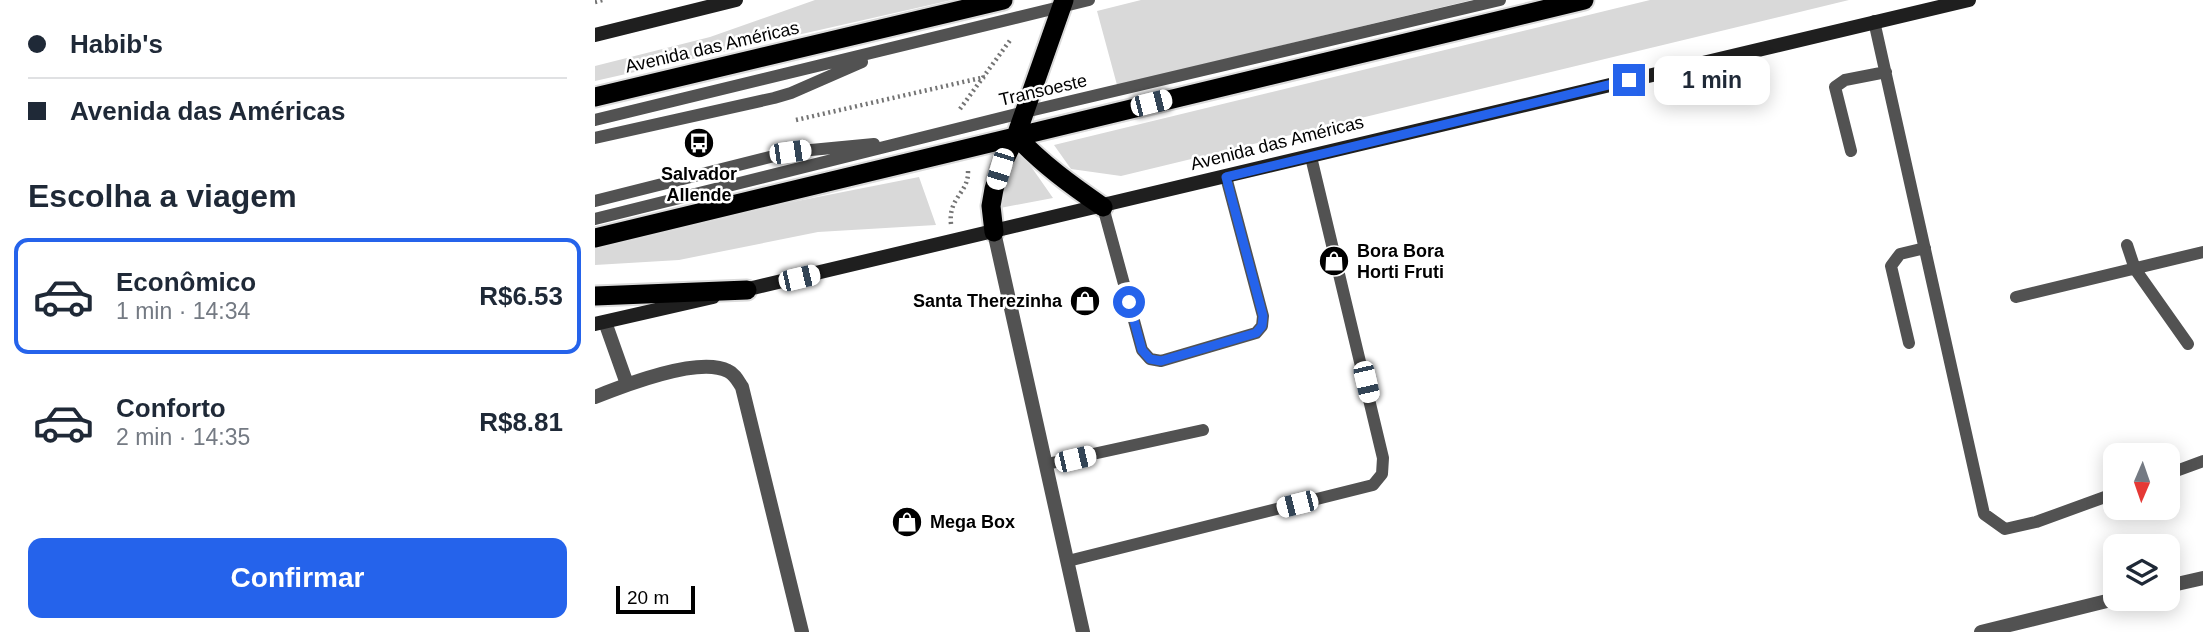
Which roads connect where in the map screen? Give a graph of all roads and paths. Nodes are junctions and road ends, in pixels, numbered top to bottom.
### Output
1 (603, 0) edge
2 (736, 0) edge
3 (1003, 0) edge
4 (1089, 0) edge
5 (1500, 0) edge
6 (1584, 0) edge
7 (1969, 0) edge
8 (595, 2) edge
9 (1063, 3) edge
10 (1011, 19) junction
11 (1874, 22) junction
12 (595, 35) edge
13 (891, 49) junction
14 (1886, 72) junction
15 (985, 76) junction
16 (595, 97) edge
17 (1025, 111) junction
18 (595, 120) edge
19 (796, 120) dead end
20 (960, 129) junction
21 (1016, 136) junction
22 (595, 138) edge
23 (913, 141) junction
24 (963, 149) junction
25 (1851, 151) dead end
26 (1311, 156) junction
27 (1226, 177) junction
28 (595, 201) edge
29 (1103, 206) junction
30 (595, 219) edge
31 (994, 232) junction
32 (595, 238) edge
33 (955, 242) junction
34 (2127, 245) dead end
35 (1925, 248) junction
36 (2203, 252) edge
37 (2135, 269) junction
38 (747, 290) junction
39 (595, 296) edge
40 (2016, 296) dead end
41 (600, 323) edge
42 (1909, 343) dead end
43 (2189, 345) dead end
44 (628, 383) junction
45 (595, 397) edge
46 (1203, 430) dead end
47 (2203, 461) edge
48 (1047, 464) junction
49 (2181, 469) edge
50 (2103, 498) edge
51 (1067, 561) junction
52 (2203, 578) edge
53 (2180, 583) edge
54 (2103, 602) edge
55 (802, 632) edge
56 (1083, 632) edge
57 (1982, 632) edge

1 - 8 path
2 - 12 main road
3 - 16 highway, Avenida das Américas
4 - 9 lane
5 - 17 lane, Transoeste
6 - 21 highway
7 - 11 main road, Avenida das Américas
9 - 10 lane
9 - 17 highway
10 - 13 lane
10 - 15 path
11 - 14 lane
11 - 26 main road, Avenida das Américas
13 - 18 lane
13 - 22 lane
14 - 25 lane
14 - 35 lane
15 - 19 path
15 - 20 path
17 - 20 lane, Transoeste
17 - 21 highway
20 - 23 lane, Transoeste
21 - 24 highway
21 - 29 highway
21 - 31 highway
23 - 28 lane
23 - 30 lane, Transoeste
24 - 32 highway
24 - 33 path
26 - 27 main road, Avenida das Américas
26 - 51 lane
27 - 29 main road, Avenida das Américas
27 - 29 lane
29 - 31 main road, Avenida das Américas
31 - 33 main road, Avenida das Américas
31 - 48 street
33 - 38 main road, Avenida das Américas
34 - 37 lane
35 - 42 lane
35 - 50 lane
36 - 37 lane
37 - 40 lane
37 - 43 lane
38 - 39 highway
38 - 41 main road, Avenida das Américas
41 - 44 street
44 - 45 street
44 - 55 street
46 - 48 lane
47 - 49 lane
48 - 51 street
51 - 56 street
52 - 53 street
54 - 57 street

